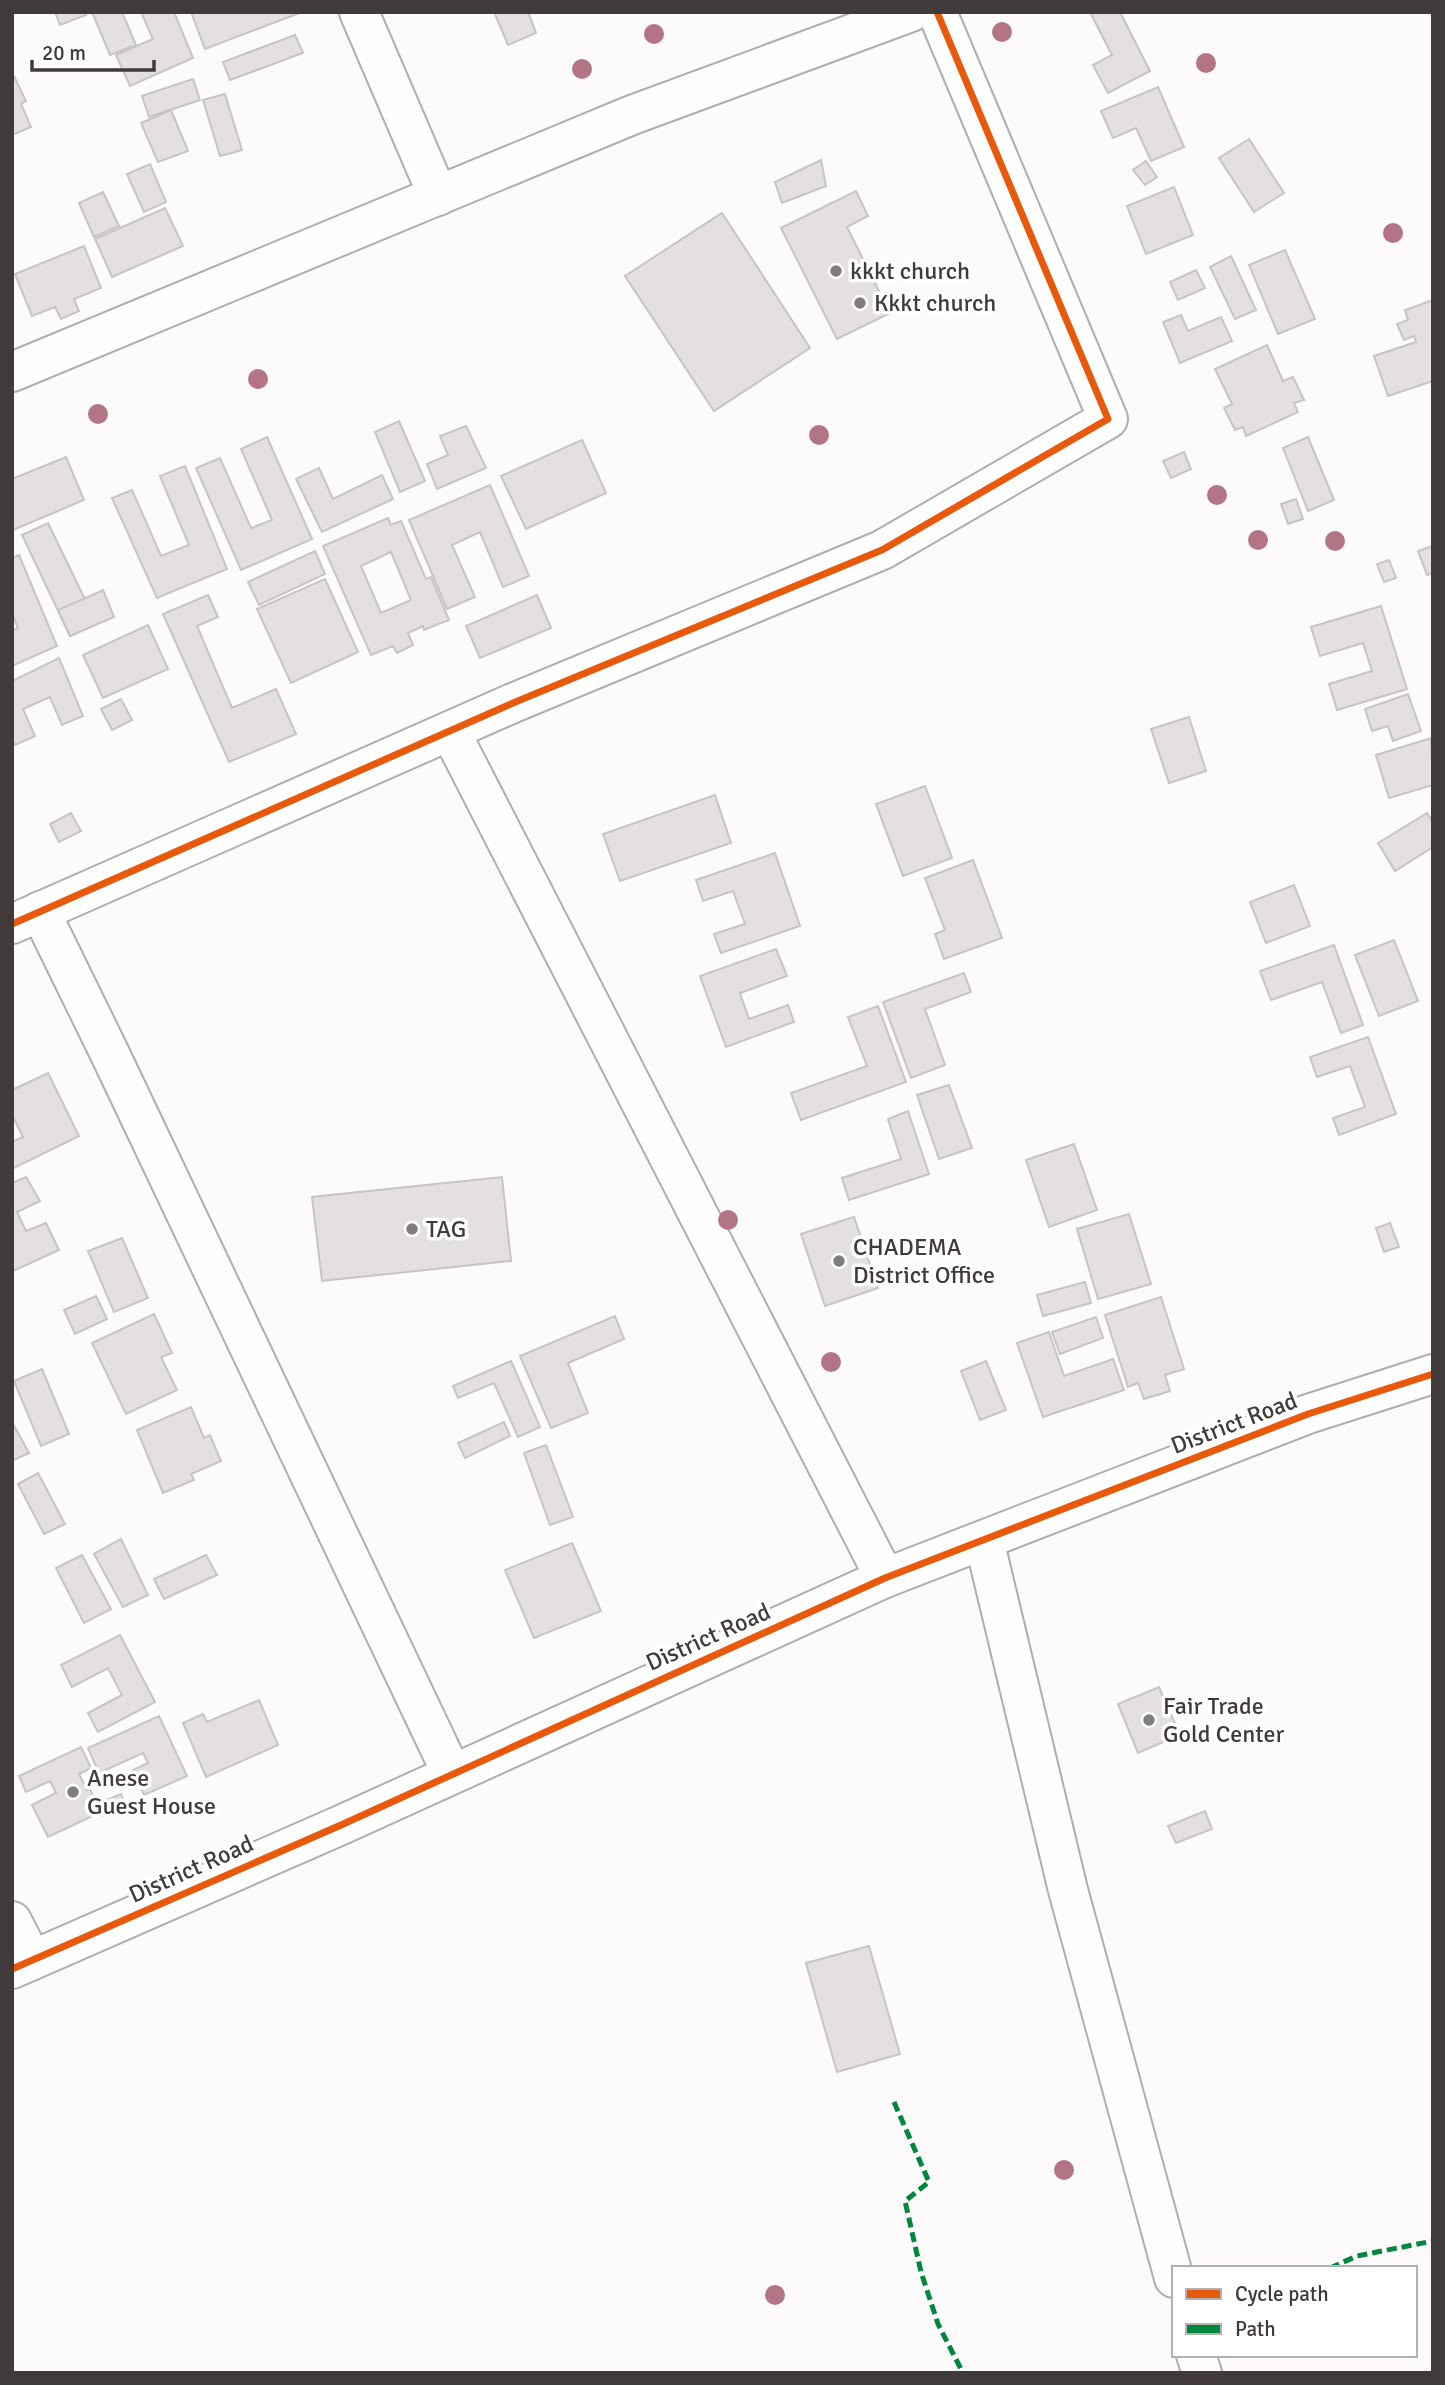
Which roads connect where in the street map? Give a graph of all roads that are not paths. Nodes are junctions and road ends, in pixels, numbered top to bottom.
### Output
1 (359, 12) edge
2 (911, 12) edge
3 (937, 12) edge
4 (438, 196) junction
5 (12, 372) edge
6 (450, 731) junction
7 (26, 917) edge
8 (1433, 1374) edge
9 (984, 1540) junction
10 (885, 1578) junction
11 (452, 1774) junction
12 (12, 1921) edge
13 (22, 1964) edge
14 (1172, 2271) edge

1 - 4 street
2 - 4 street
3 - 6 street
4 - 5 street
6 - 7 street
6 - 10 street
7 - 11 street
8 - 9 street, District Road
9 - 10 street, District Road
9 - 14 street
10 - 11 street, District Road
11 - 13 street, District Road
12 - 13 street

